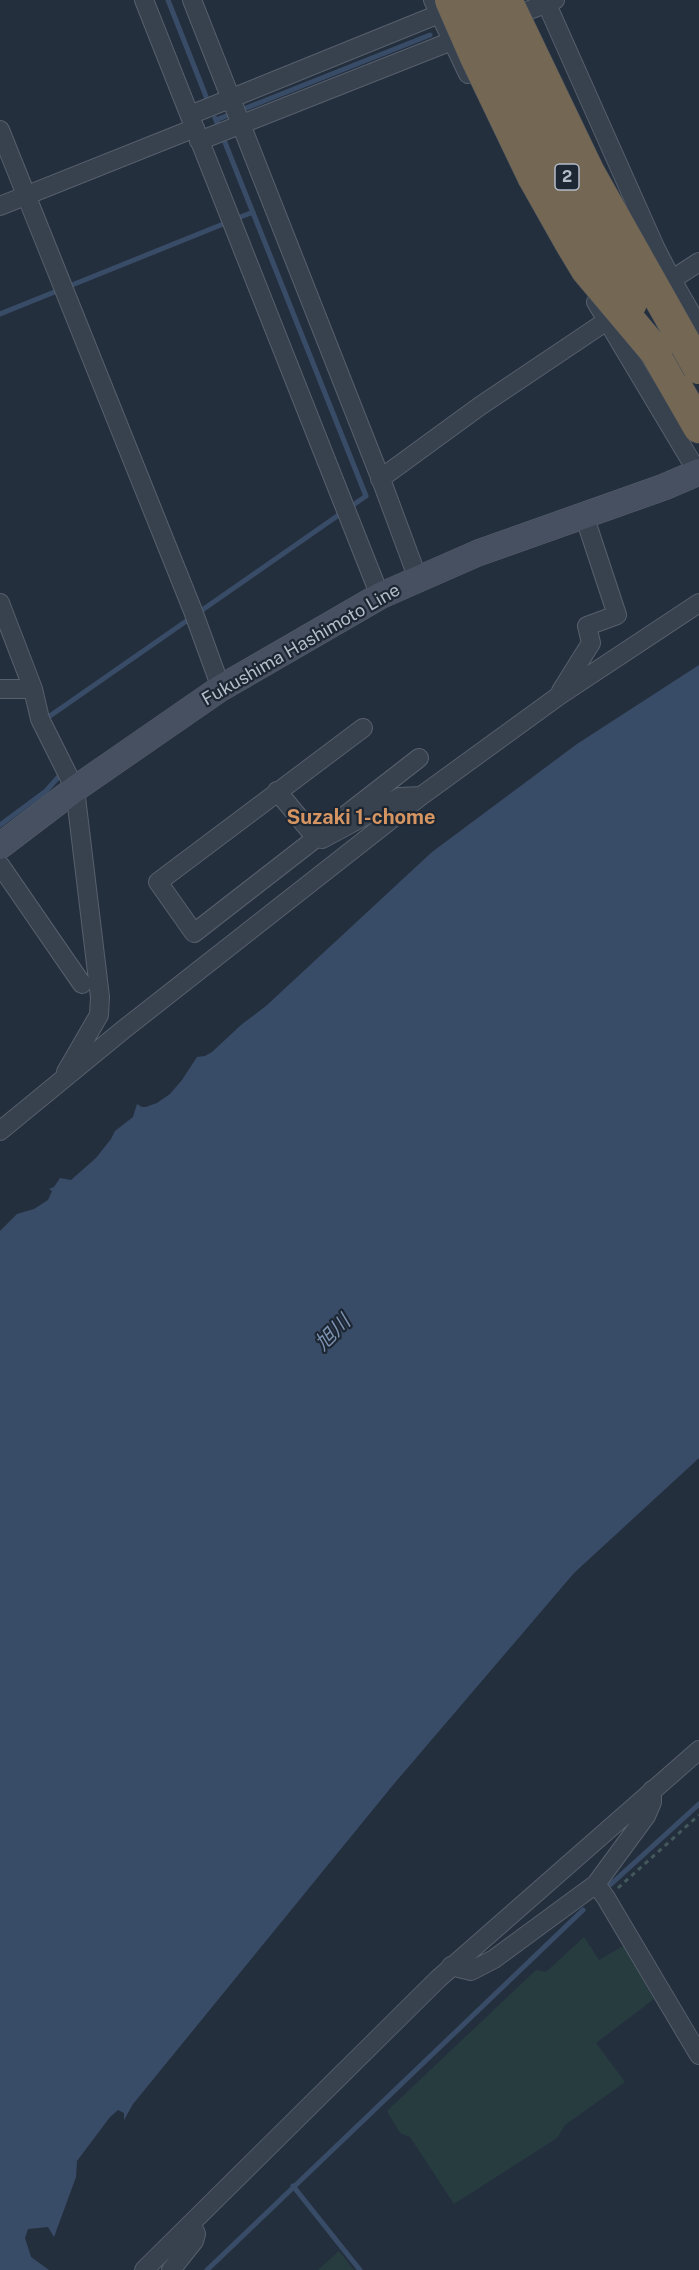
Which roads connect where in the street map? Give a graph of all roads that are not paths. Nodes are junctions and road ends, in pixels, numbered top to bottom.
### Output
1 (144, 0) edge
2 (192, 0) edge
3 (473, 0) edge
4 (482, 0) edge
5 (507, 0) edge
6 (544, 1) edge
7 (441, 5) edge
8 (451, 41) junction
9 (218, 119) junction
10 (0, 130) edge
11 (26, 196) junction
12 (0, 206) edge
13 (699, 262) edge
14 (662, 283) junction
15 (609, 320) junction
16 (699, 327) edge
17 (657, 352) junction
18 (699, 368) edge
19 (699, 427) edge
20 (699, 472) edge
21 (382, 483) junction
22 (584, 515) junction
23 (418, 579) junction
24 (380, 596) junction
25 (0, 603) edge
26 (699, 603) edge
27 (221, 688) junction
28 (0, 689) edge
29 (33, 689) junction
30 (560, 695) junction
31 (363, 728) dead end
32 (419, 758) dead end
33 (68, 777) junction
34 (277, 791) junction
35 (421, 796) junction
36 (316, 838) junction
37 (0, 846) edge
38 (0, 866) edge
39 (82, 984) dead end
40 (59, 1084) junction
41 (0, 1131) edge
42 (699, 1750) edge
43 (652, 1790) junction
44 (601, 1891) junction
45 (452, 1966) junction
46 (699, 2055) edge
47 (192, 2224) junction
48 (144, 2270) edge
49 (171, 2270) edge

1 - 9 street
2 - 9 street
3 - 7 street
4 - 17 highway, 2, bridge
5 - 14 highway, 2, bridge
6 - 8 street
6 - 14 highway, bridge
7 - 8 street
7 - 9 street
7 - 17 highway, bridge
8 - 9 street
8 - 15 street
9 - 11 street
9 - 21 street
9 - 24 street
10 - 11 street
11 - 12 street
11 - 27 street
13 - 14 street
14 - 15 street
14 - 16 street
14 - 18 highway, 2, bridge
15 - 20 street
15 - 21 street
17 - 19 highway, 2
20 - 22 main road, Fukushima Hashimoto Line
21 - 23 street
22 - 23 main road, Fukushima Hashimoto Line
22 - 30 street
23 - 24 main road, Fukushima Hashimoto Line
24 - 27 main road, Fukushima Hashimoto Line
25 - 29 street
26 - 30 street
27 - 33 main road, Fukushima Hashimoto Line
28 - 29 street
29 - 33 street
30 - 35 street
31 - 34 street
32 - 36 street
33 - 37 main road, Fukushima Hashimoto Line
33 - 40 street
34 - 36 street
34 - 36 street
35 - 36 street
35 - 40 street
38 - 39 street
40 - 41 street
42 - 43 street
43 - 44 street
43 - 45 street
44 - 45 street
44 - 46 street
45 - 47 street
47 - 48 street
47 - 49 street

